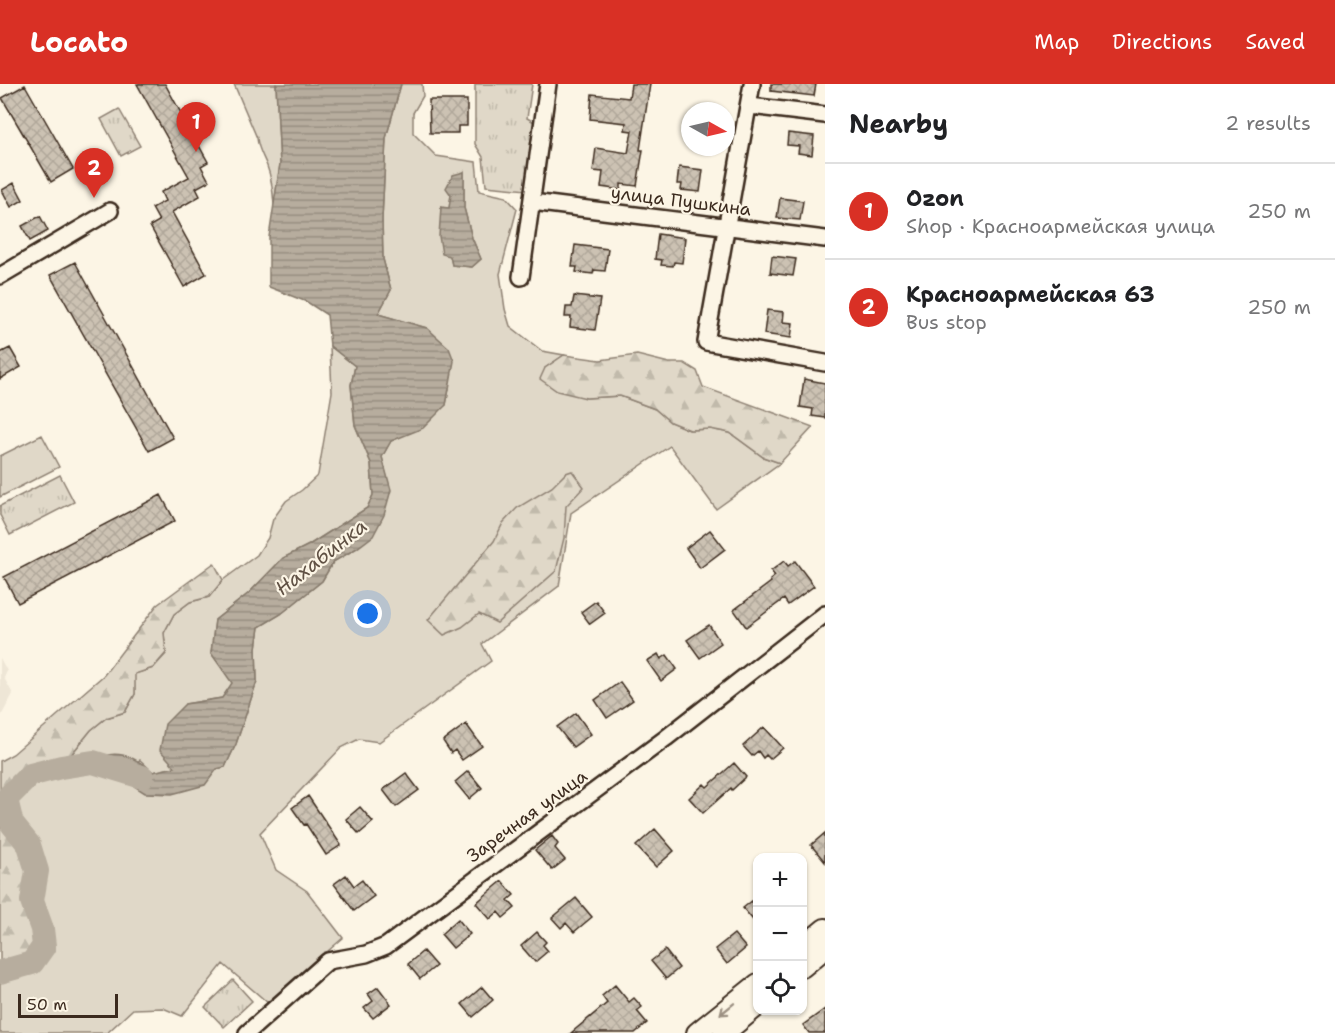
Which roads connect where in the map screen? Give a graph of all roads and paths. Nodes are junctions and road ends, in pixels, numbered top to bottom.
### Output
1 (548, 84) edge
2 (752, 84) edge
3 (750, 106) junction
4 (825, 115) edge
5 (532, 202) junction
6 (110, 211) dead end
7 (728, 227) junction
8 (825, 239) edge
9 (0, 276) edge
10 (521, 277) dead end
11 (825, 363) edge
12 (825, 614) edge
13 (825, 929) edge
14 (807, 944) edge
15 (825, 948) edge
16 (807, 963) edge
17 (753, 988) edge
18 (753, 1009) edge
19 (247, 1033) edge
20 (697, 1033) edge
21 (724, 1033) edge

1 - 5 street
2 - 3 street
3 - 4 street
3 - 7 street
5 - 7 street, улица Пушкина
5 - 10 street
6 - 9 street
7 - 8 street, улица Пушкина
7 - 11 street
12 - 19 street, Заречная улица
13 - 14 main road
15 - 16 main road
17 -> 20 main road
18 - 21 main road

